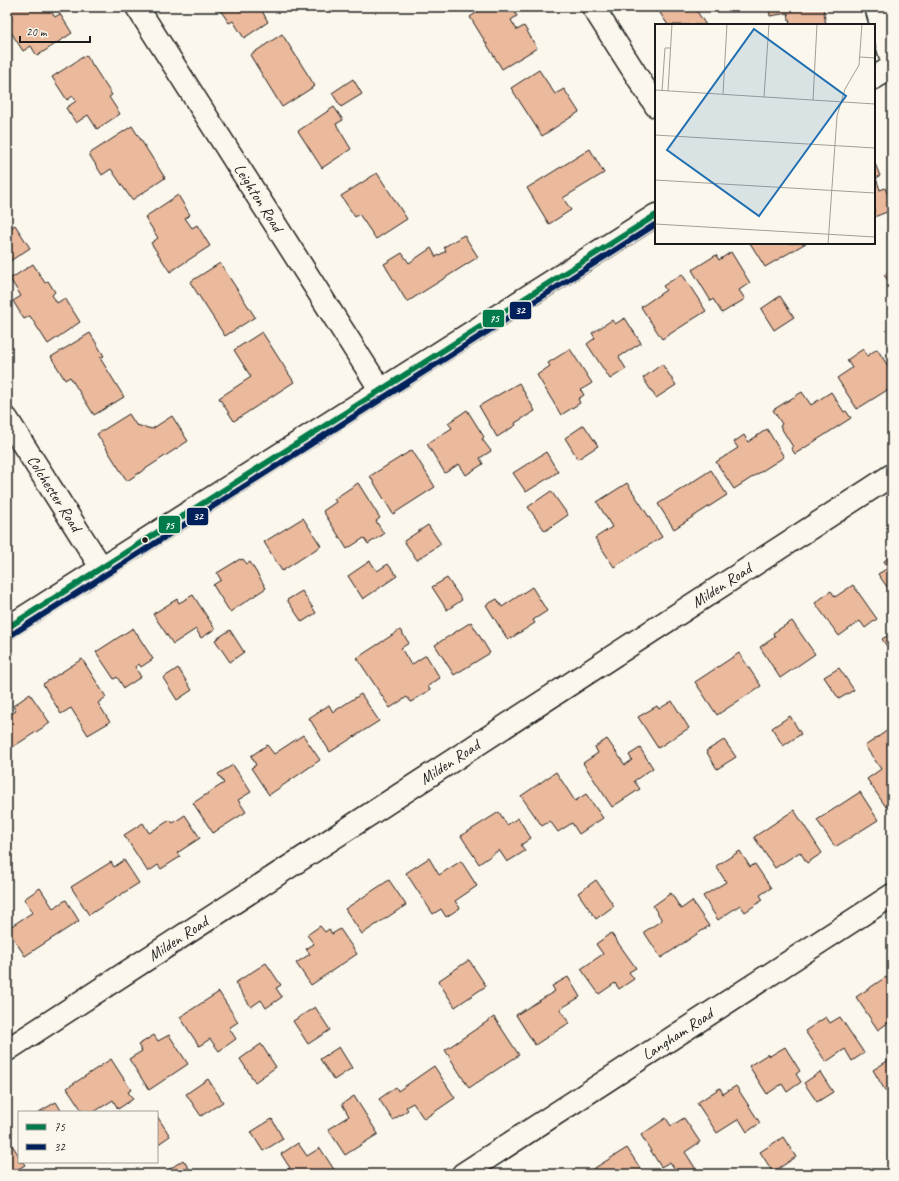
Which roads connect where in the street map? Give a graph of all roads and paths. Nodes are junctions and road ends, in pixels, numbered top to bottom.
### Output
1 (137, 7) edge
2 (593, 7) edge
3 (876, 7) edge
4 (892, 60) edge
5 (892, 67) edge
6 (875, 77) edge
7 (655, 104) edge
8 (655, 216) edge
9 (380, 389) junction
10 (7, 419) edge
11 (892, 475) edge
12 (101, 567) junction
13 (7, 628) edge
14 (892, 895) edge
15 (7, 1050) edge
16 (462, 1174) edge

1 - 9 street, Leighton Road
2 - 7 street
3 - 4 street
5 - 6 street
8 - 9 street
9 - 12 street
10 - 12 street, Colchester Road
11 - 15 street, Milden Road
12 - 13 street
14 - 16 street, Langham Road

